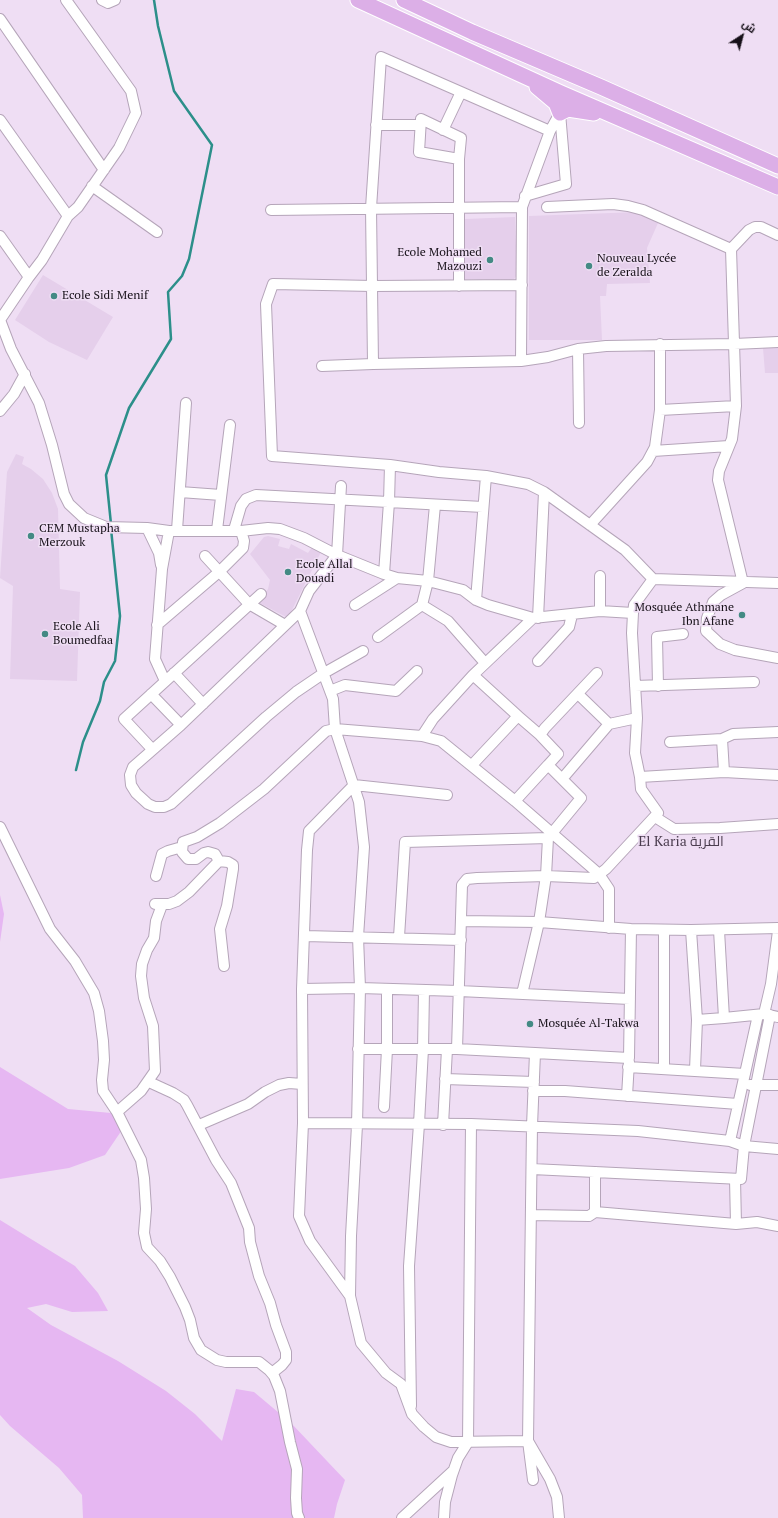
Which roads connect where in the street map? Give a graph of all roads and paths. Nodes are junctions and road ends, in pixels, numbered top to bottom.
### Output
1 (66, 0) edge
2 (102, 0) edge
3 (115, 0) edge
4 (358, 0) edge
5 (404, 0) edge
6 (0, 19) edge
7 (519, 73) junction
8 (461, 92) junction
9 (560, 113) junction
10 (624, 119) junction
11 (0, 120) edge
12 (420, 124) junction
13 (376, 125) junction
14 (443, 130) junction
15 (550, 131) junction
16 (459, 159) junction
17 (778, 166) edge
18 (104, 170) junction
19 (92, 186) junction
20 (778, 187) edge
21 (526, 196) junction
22 (547, 206) dead end
23 (459, 207) junction
24 (522, 207) junction
25 (371, 208) junction
26 (271, 210) dead end
27 (68, 216) junction
28 (157, 232) dead end
29 (778, 235) edge
30 (0, 236) edge
31 (731, 249) junction
32 (29, 277) junction
33 (522, 285) junction
34 (373, 286) junction
35 (460, 286) junction
36 (778, 342) edge
37 (660, 344) junction
38 (734, 344) junction
39 (578, 349) junction
40 (522, 361) junction
41 (372, 364) junction
42 (322, 366) dead end
43 (25, 374) junction
44 (186, 403) dead end
45 (736, 406) junction
46 (0, 410) edge
47 (660, 410) junction
48 (579, 423) dead end
49 (230, 425) dead end
50 (729, 446) junction
51 (653, 451) junction
52 (390, 465) junction
53 (486, 476) junction
54 (341, 486) dead end
55 (180, 492) junction
56 (544, 492) junction
57 (221, 495) junction
58 (341, 500) junction
59 (390, 502) junction
60 (434, 505) junction
61 (483, 507) junction
62 (590, 525) junction
63 (147, 528) junction
64 (217, 530) junction
65 (237, 530) junction
66 (173, 531) junction
67 (337, 555) junction
68 (205, 556) dead end
69 (162, 568) junction
70 (219, 572) junction
71 (384, 574) junction
72 (600, 576) dead end
73 (397, 578) junction
74 (653, 579) junction
75 (428, 582) junction
76 (743, 583) junction
77 (778, 583) edge
78 (261, 594) dead end
79 (476, 600) junction
80 (249, 604) junction
81 (355, 605) dead end
82 (422, 605) junction
83 (300, 611) junction
84 (600, 611) junction
85 (633, 612) junction
86 (572, 615) junction
87 (535, 618) junction
88 (158, 625) junction
89 (284, 625) junction
90 (683, 634) dead end
91 (378, 637) dead end
92 (363, 651) dead end
93 (778, 658) edge
94 (538, 661) dead end
95 (485, 663) junction
96 (417, 671) dead end
97 (174, 673) junction
98 (324, 673) junction
99 (597, 673) dead end
100 (473, 675) junction
101 (165, 681) junction
102 (754, 682) dead end
103 (635, 686) junction
104 (658, 686) junction
105 (330, 691) junction
106 (151, 694) junction
107 (578, 694) junction
108 (203, 704) junction
109 (518, 716) junction
110 (637, 718) junction
111 (609, 724) junction
112 (181, 725) junction
113 (335, 729) junction
114 (778, 732) edge
115 (540, 735) junction
116 (422, 736) junction
117 (722, 740) junction
118 (670, 742) dead end
119 (152, 749) junction
120 (472, 765) junction
121 (548, 765) junction
122 (724, 772) junction
123 (778, 775) edge
124 (640, 777) junction
125 (562, 779) junction
126 (354, 786) junction
127 (447, 796) dead end
128 (515, 801) junction
129 (655, 817) junction
130 (778, 824) edge
131 (0, 827) edge
132 (550, 835) junction
133 (182, 847) junction
134 (219, 861) junction
135 (599, 874) junction
136 (156, 876) dead end
137 (546, 876) junction
138 (461, 922) junction
139 (539, 922) junction
140 (609, 928) junction
141 (631, 929) junction
142 (664, 930) junction
143 (691, 930) junction
144 (719, 930) junction
145 (778, 930) edge
146 (305, 936) junction
147 (358, 937) junction
148 (399, 937) junction
149 (461, 940) junction
150 (777, 947) edge
151 (776, 965) edge
152 (224, 966) dead end
153 (774, 985) edge
154 (360, 988) junction
155 (302, 989) junction
156 (387, 990) junction
157 (424, 990) junction
158 (459, 991) junction
159 (522, 994) junction
160 (630, 999) junction
161 (768, 1015) edge
162 (724, 1018) junction
163 (697, 1020) junction
164 (358, 1049) junction
165 (387, 1049) junction
166 (423, 1049) junction
167 (452, 1049) junction
168 (535, 1053) junction
169 (629, 1062) junction
170 (664, 1068) junction
171 (695, 1070) junction
172 (745, 1074) junction
173 (445, 1079) junction
174 (149, 1082) junction
175 (302, 1084) junction
176 (742, 1084) junction
177 (756, 1085) junction
178 (778, 1085) edge
179 (534, 1087) junction
180 (627, 1096) junction
181 (738, 1104) junction
182 (384, 1107) dead end
183 (117, 1112) junction
184 (302, 1123) junction
185 (419, 1124) junction
186 (471, 1124) junction
187 (199, 1125) junction
188 (357, 1125) junction
189 (443, 1125) junction
190 (532, 1126) junction
191 (730, 1141) junction
192 (745, 1145) junction
193 (778, 1149) edge
194 (532, 1169) junction
195 (595, 1172) junction
196 (735, 1179) junction
197 (595, 1212) junction
198 (531, 1215) junction
199 (736, 1224) junction
200 (778, 1226) edge
201 (350, 1296) junction
202 (272, 1373) junction
203 (412, 1414) junction
204 (528, 1441) junction
205 (468, 1442) junction
206 (454, 1470) junction
207 (534, 1480) dead end
208 (299, 1518) edge
209 (402, 1518) edge
210 (444, 1518) edge
211 (559, 1518) edge

1 - 18 street
2 - 3 street
4 - 7 highway
5 - 17 highway
6 - 18 street
7 - 9 highway
7 - 10 highway
8 - 13 street
8 - 14 street
8 - 15 street
9 - 10 highway
9 - 15 street
9 - 21 street
10 - 20 highway
11 - 27 street
12 - 13 street
12 - 14 street
12 - 16 street
13 - 25 street
14 - 16 street
15 - 21 street
16 - 23 street
18 - 19 street
19 - 27 street
19 - 28 street
21 - 24 street
22 - 31 street
23 - 24 street
23 - 25 street
23 - 35 street
24 - 33 street
25 - 26 street
25 - 34 street
27 - 32 street
29 - 31 street
30 - 32 street
31 - 38 street
32 - 43 street
33 - 35 street
33 - 40 street
34 - 35 street
34 - 41 street
34 - 52 street
36 - 38 street
37 - 38 street
37 - 39 street
37 - 47 street
38 - 45 street
39 - 40 street
39 - 48 street
40 - 41 street
41 - 42 street
43 - 46 street
43 - 63 street
44 - 55 street
45 - 47 street
45 - 50 street
47 - 51 street
49 - 57 street
50 - 51 street
50 - 76 street
51 - 62 street
52 - 53 street
52 - 59 street
53 - 56 street
53 - 61 street
54 - 58 street
55 - 57 street
55 - 66 street
56 - 62 street
56 - 87 street
57 - 64 street
58 - 59 street
58 - 65 street
58 - 67 street
59 - 60 street
59 - 71 street
60 - 61 street
60 - 75 street
61 - 79 street
62 - 74 street
63 - 66 street
63 - 69 street
64 - 65 street
64 - 66 street
65 - 67 street
65 - 70 street
66 - 69 street
67 - 71 street
67 - 83 street
68 - 70 street
69 - 88 street
70 - 80 street
70 - 88 street
71 - 73 street
72 - 84 street
73 - 75 street
73 - 81 street
74 - 76 street
74 - 85 street
75 - 79 street
75 - 82 street
76 - 77 street
76 - 93 street
78 - 80 street
79 - 87 street
80 - 89 street
80 - 97 street
82 - 91 street
82 - 95 street
83 - 89 street
83 - 98 street
84 - 85 street
84 - 86 street
85 - 103 street
86 - 87 street
86 - 94 street
87 - 95 street
88 - 101 street
89 - 108 street
90 - 104 street
92 - 98 street
95 - 100 street
96 - 105 street
97 - 101 street
97 - 108 street
98 - 105 street
98 - 119 street
99 - 107 street
100 - 109 street
100 - 116 street
101 - 106 street
102 - 104 street
103 - 104 street
103 - 110 street
105 - 113 street
106 - 112 street
106 - 119 street
107 - 111 street
107 - 115 street
108 - 112 street
109 - 115 street
109 - 120 street
110 - 111 street
110 - 124 street
111 - 125 street
112 - 119 street
113 - 116 street
113 - 126 street
113 - 133 street
114 - 117 street
115 - 121 street
116 - 120 street
117 - 118 street
117 - 122 street
120 - 128 street
121 - 125 street
121 - 128 street
122 - 123 street
122 - 124 street
124 - 129 street
125 - 132 street
126 - 127 street
126 - 146 street
126 - 147 street
128 - 132 street
129 - 130 street
129 - 135 street
131 - 183 street
132 - 135 street
132 - 137 street
132 - 148 street
133 - 134 street
133 - 136 street
134 - 152 street
134 - 174 street
135 - 137 street
135 - 140 street
137 - 138 street
137 - 139 street
138 - 139 street
138 - 149 street
139 - 140 street
139 - 159 street
140 - 141 street
141 - 142 street
141 - 160 street
142 - 143 street
142 - 170 street
143 - 144 street
143 - 163 street
144 - 145 street
144 - 162 street
145 - 150 street
146 - 147 street
146 - 155 street
147 - 148 street
147 - 154 street
148 - 149 street
149 - 158 street
150 - 151 street
151 - 153 street
153 - 161 street
154 - 155 street
154 - 156 street
154 - 164 street
155 - 175 street
156 - 157 street
156 - 165 street
157 - 158 street
157 - 166 street
158 - 159 street
158 - 167 street
159 - 160 street
160 - 169 street
161 - 162 street
161 - 172 street
161 - 177 street
162 - 163 street
163 - 171 street
164 - 165 street
164 - 188 street
165 - 166 street
165 - 182 street
166 - 167 street
166 - 185 street
167 - 168 street
167 - 173 street
168 - 169 street
168 - 179 street
169 - 170 street
169 - 180 street
170 - 171 street
171 - 172 street
172 - 176 street
173 - 179 street
173 - 189 street
174 - 183 street
174 - 187 street
175 - 184 street
175 - 187 street
176 - 177 street
176 - 181 street
177 - 178 street
177 - 192 street
179 - 180 street
179 - 190 street
180 - 181 street
181 - 191 street
183 - 202 street
184 - 188 street
184 - 201 street
185 - 188 street
185 - 189 street
185 - 203 street
186 - 189 street
186 - 190 street
186 - 205 street
187 - 202 street
188 - 201 street
190 - 191 street
190 - 194 street
191 - 192 street
192 - 193 street
192 - 196 street
194 - 195 street
194 - 198 street
195 - 196 street
195 - 197 street
196 - 199 street
197 - 198 street
197 - 199 street
198 - 204 street
199 - 200 street
201 - 203 street
202 - 208 street
203 - 205 street
204 - 205 street
204 - 207 street
204 - 211 street
205 - 206 street
206 - 209 street
206 - 210 street

